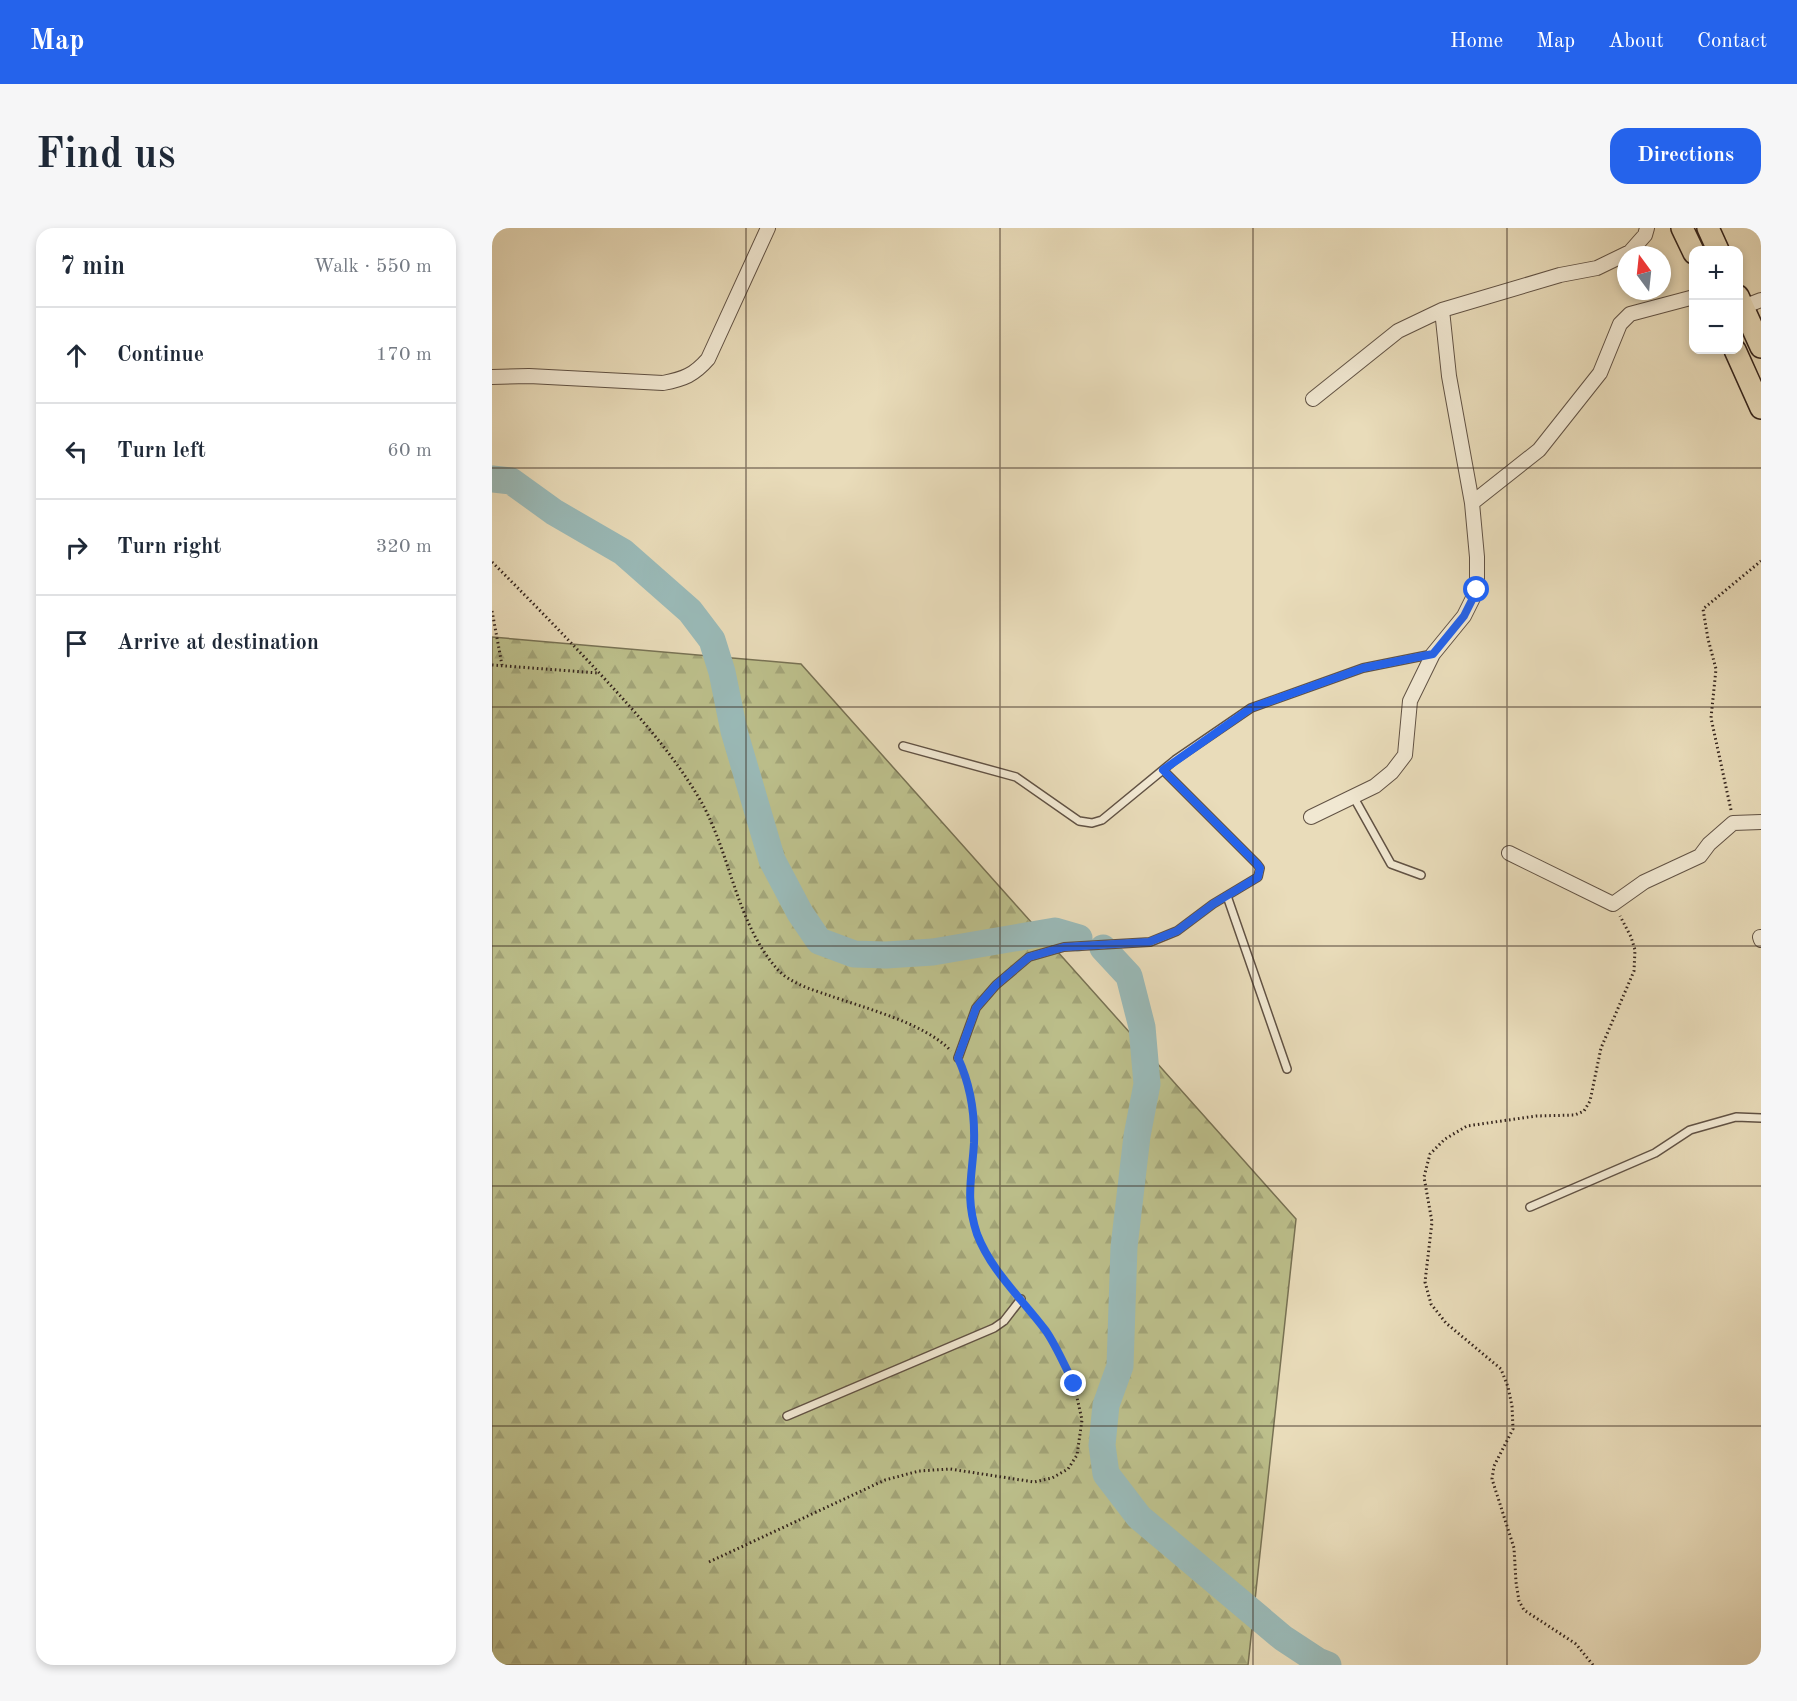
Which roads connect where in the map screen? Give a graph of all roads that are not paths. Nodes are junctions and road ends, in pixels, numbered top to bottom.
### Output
1 (768, 228) edge
2 (1647, 228) edge
3 (1682, 228) edge
4 (1708, 228) edge
5 (1691, 246) edge
6 (1716, 246) edge
7 (1689, 298) edge
8 (1748, 301) edge
9 (1442, 310) junction
10 (1761, 347) edge
11 (1737, 354) edge
12 (492, 377) edge
13 (1313, 399) dead end
14 (1761, 408) edge
15 (1472, 503) junction
16 (1433, 654) junction
17 (903, 746) dead end
18 (1163, 770) junction
19 (1353, 796) junction
20 (1311, 817) dead end
21 (1761, 822) edge
22 (1509, 853) dead end
23 (1421, 875) dead end
24 (1227, 896) junction
25 (958, 1058) road end
26 (1287, 1069) dead end
27 (1761, 1118) edge
28 (1530, 1207) dead end
29 (1021, 1299) road end
30 (787, 1416) dead end

1 - 12 street
2 - 9 street
3 - 5 main road
4 - 6 main road
7 - 15 street
8 - 10 main road
9 - 13 street
9 - 15 street
11 - 14 main road
15 - 16 street
16 - 18 lane
16 - 19 street
17 - 18 lane
18 - 24 lane
19 - 20 street
19 - 23 lane
21 - 22 street
24 - 25 lane
24 - 26 lane
27 - 28 lane
29 - 30 lane

